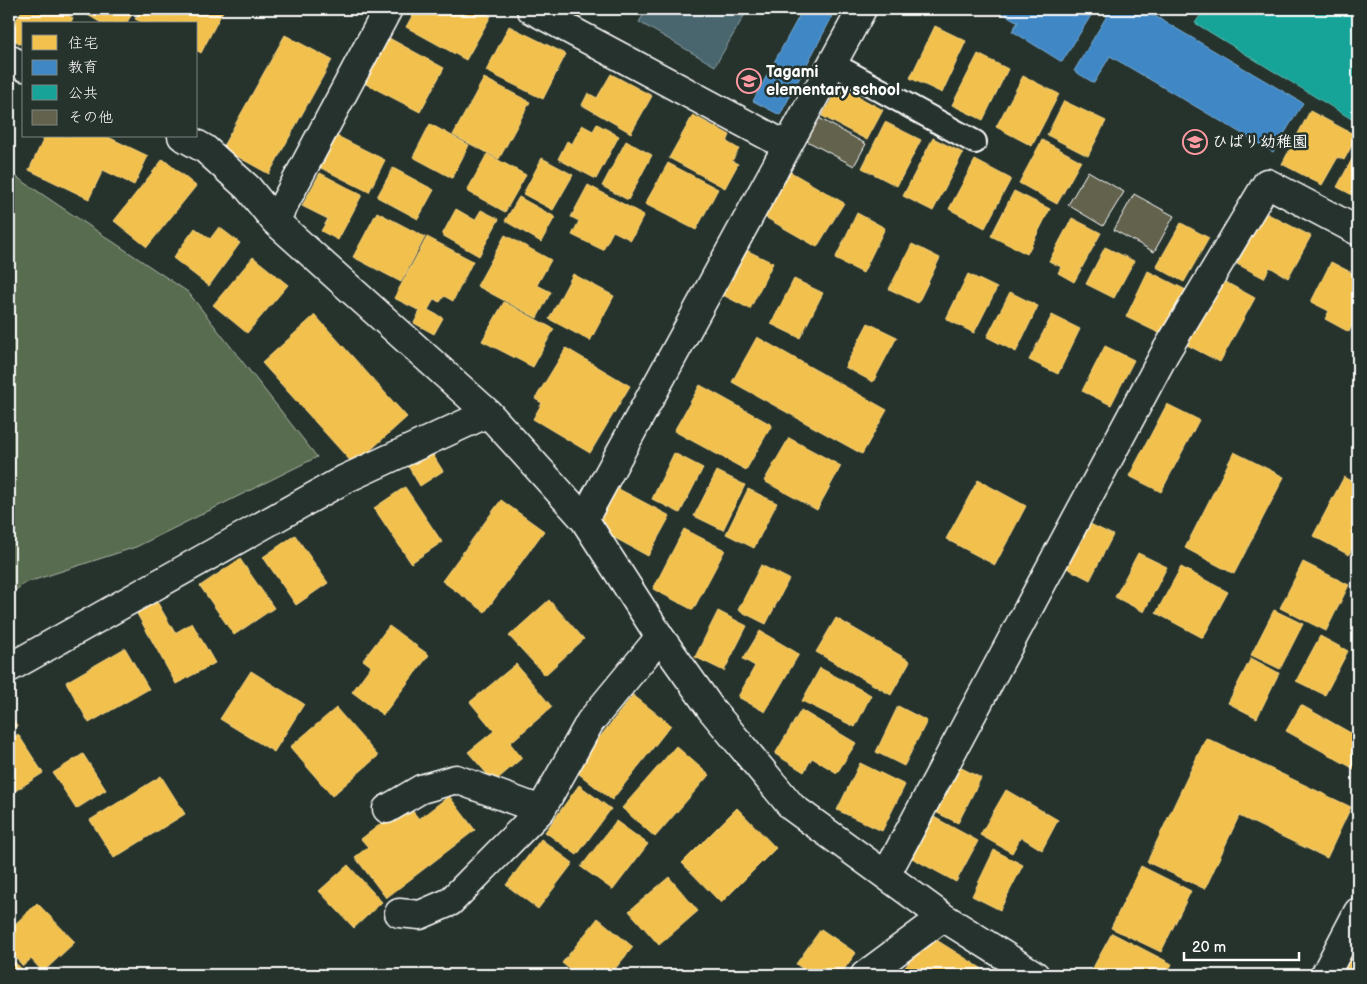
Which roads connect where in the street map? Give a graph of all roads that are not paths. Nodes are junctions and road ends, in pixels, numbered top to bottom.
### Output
1 (388, 9) edge
2 (531, 9) edge
3 (862, 9) edge
4 (9, 59) edge
5 (833, 64) junction
6 (22, 66) edge
7 (186, 138) edge
8 (975, 142) dead end
9 (787, 146) junction
10 (275, 221) junction
11 (1358, 231) edge
12 (488, 413) junction
13 (584, 519) junction
14 (660, 637) junction
15 (9, 668) edge
16 (387, 809) dead end
17 (541, 810) junction
18 (886, 875) junction
19 (1358, 912) edge
20 (399, 913) dead end
21 (943, 918) junction
22 (865, 975) edge
23 (1035, 975) edge
24 (1326, 975) edge

1 - 10 street
2 - 9 street
3 - 5 street
4 - 6 street
5 - 8 lane
5 - 9 street
7 - 10 street
9 - 13 street
10 - 12 street
11 - 18 street
12 - 13 street
12 - 15 street
13 - 14 street
14 - 17 street
14 - 18 street
16 - 17 street
17 - 20 street
18 - 21 street
19 - 24 street
21 - 22 street
21 - 23 street

